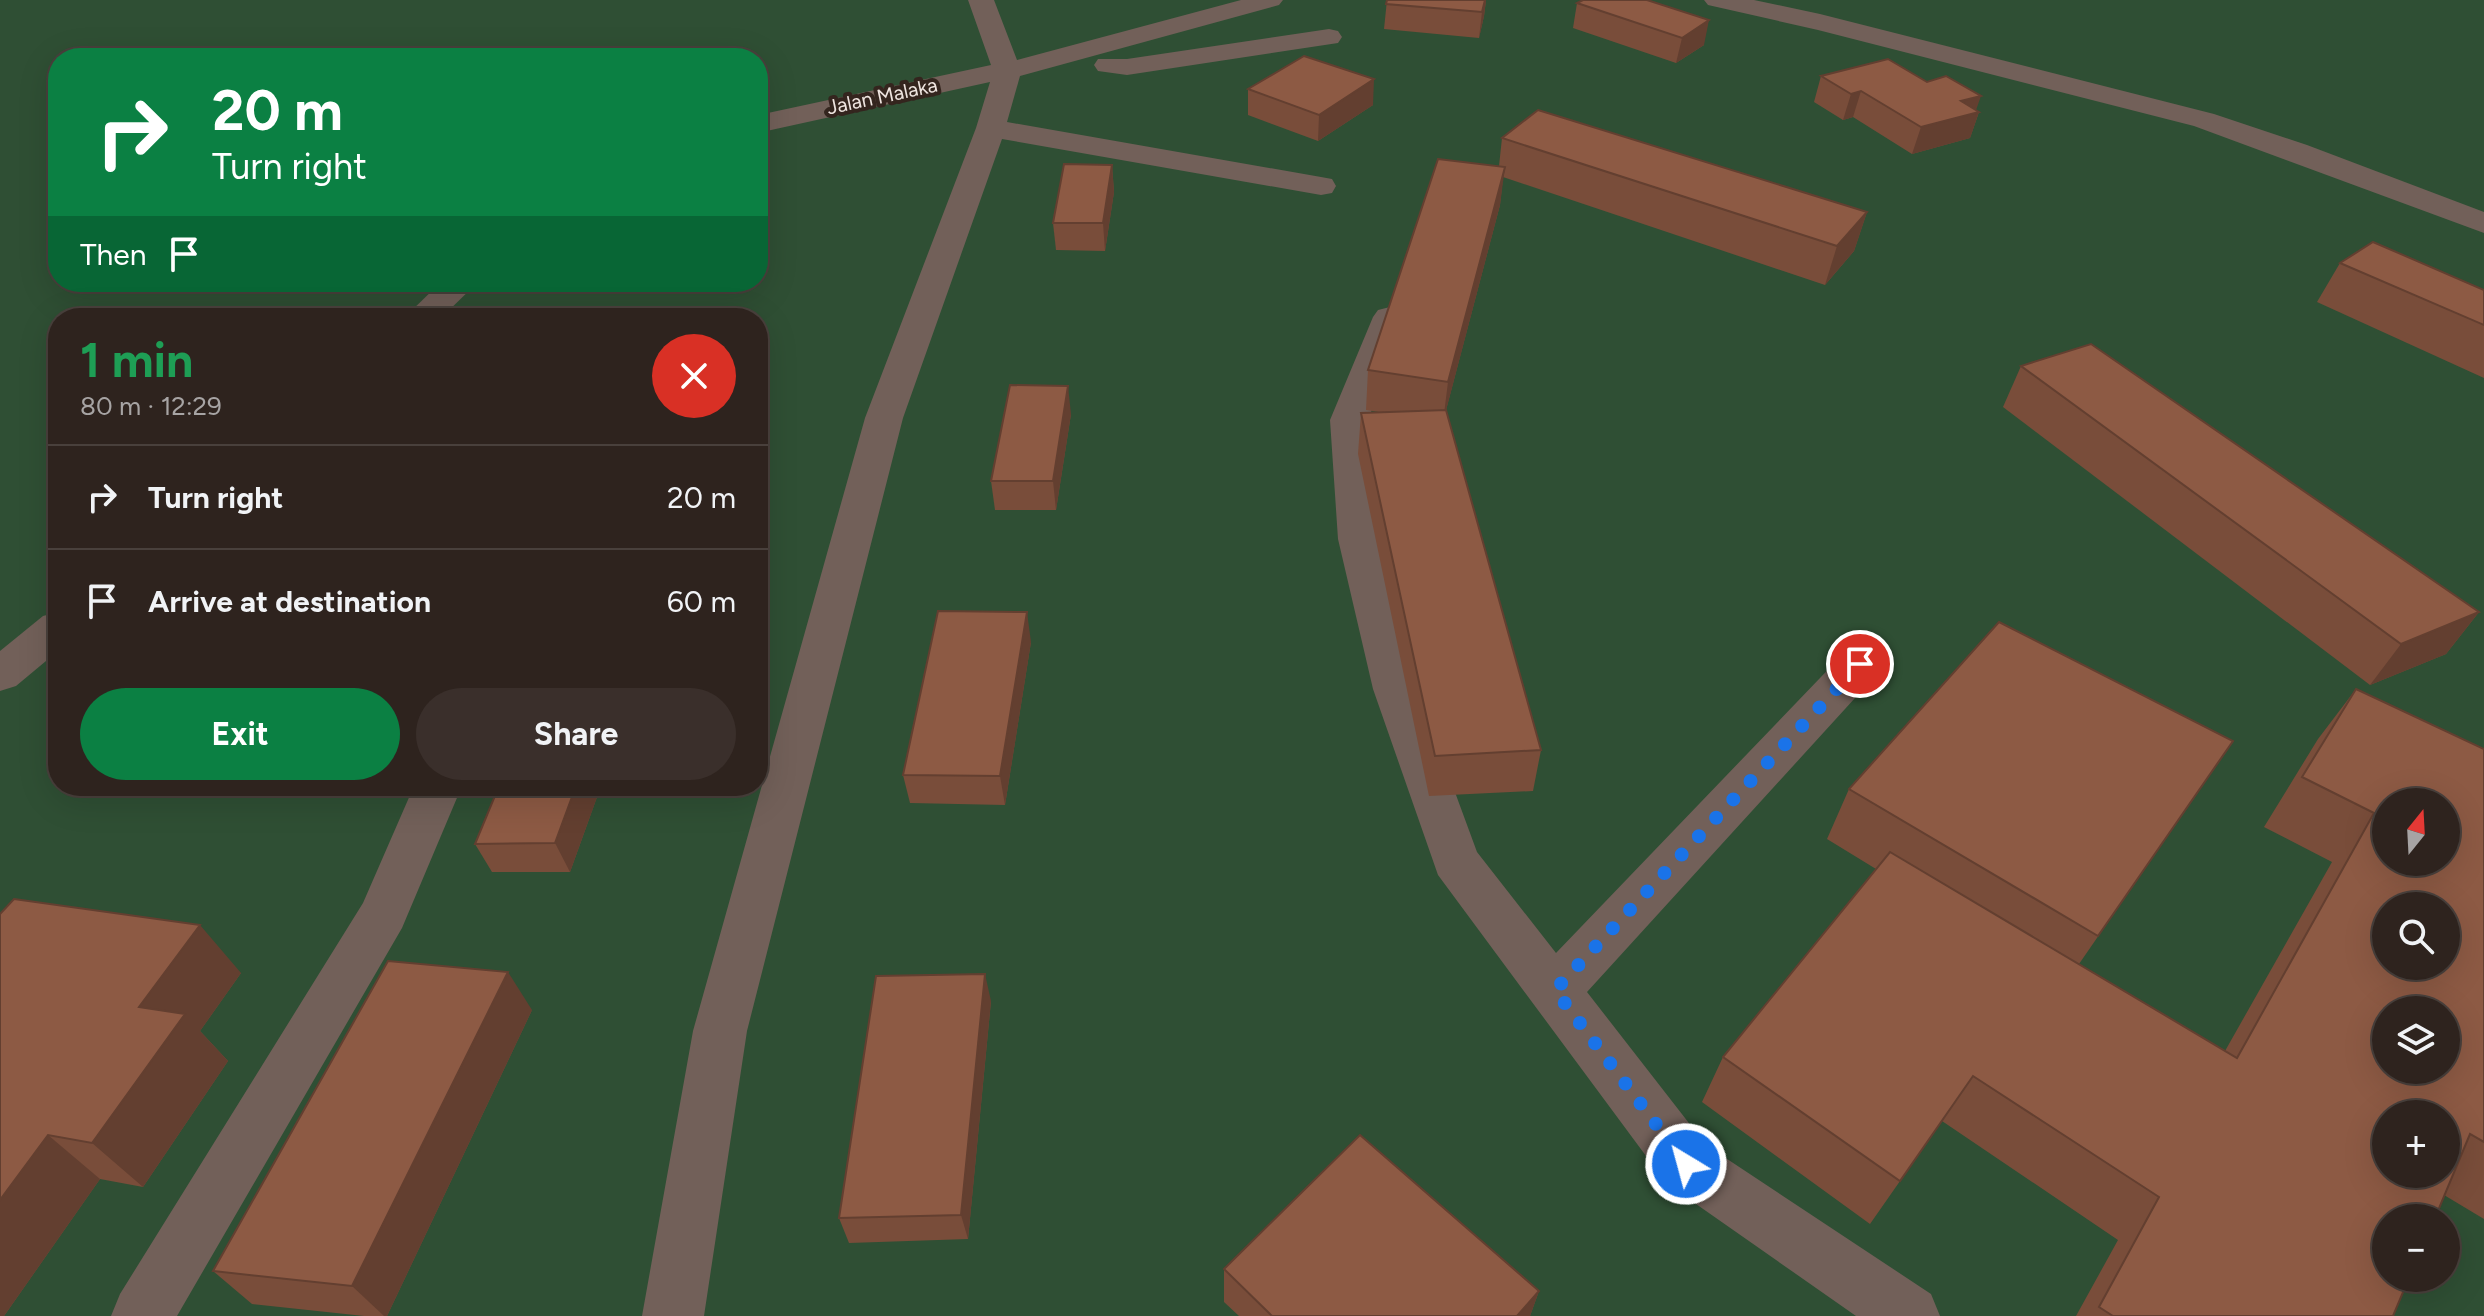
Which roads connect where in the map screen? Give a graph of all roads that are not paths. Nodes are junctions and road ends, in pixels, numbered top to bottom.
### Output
1 (981, 0) edge
2 (1270, 0) edge
3 (1717, 0) edge
4 (1329, 37) dead end
5 (1058, 59) junction
6 (1007, 71) junction
7 (768, 122) edge
8 (991, 128) junction
9 (1321, 186) dead end
10 (2484, 223) edge
11 (1408, 273) edge
12 (450, 292) edge
13 (432, 308) edge
14 (48, 635) edge
15 (1860, 664) dead end
16 (1, 674) edge
17 (434, 796) edge
18 (1555, 990) junction
19 (142, 1316) edge
20 (673, 1316) edge
21 (1909, 1316) edge

1 - 6 street
2 - 5 street, Jalan Malaka
3 - 10 street
4 - 5 street
5 - 6 street, Jalan Malaka
6 - 7 street, Jalan Malaka
6 - 8 street
8 - 9 street
8 - 20 street
11 - 18 street
12 - 13 street
14 - 16 street
15 - 18 street
17 - 19 street
18 - 21 street

